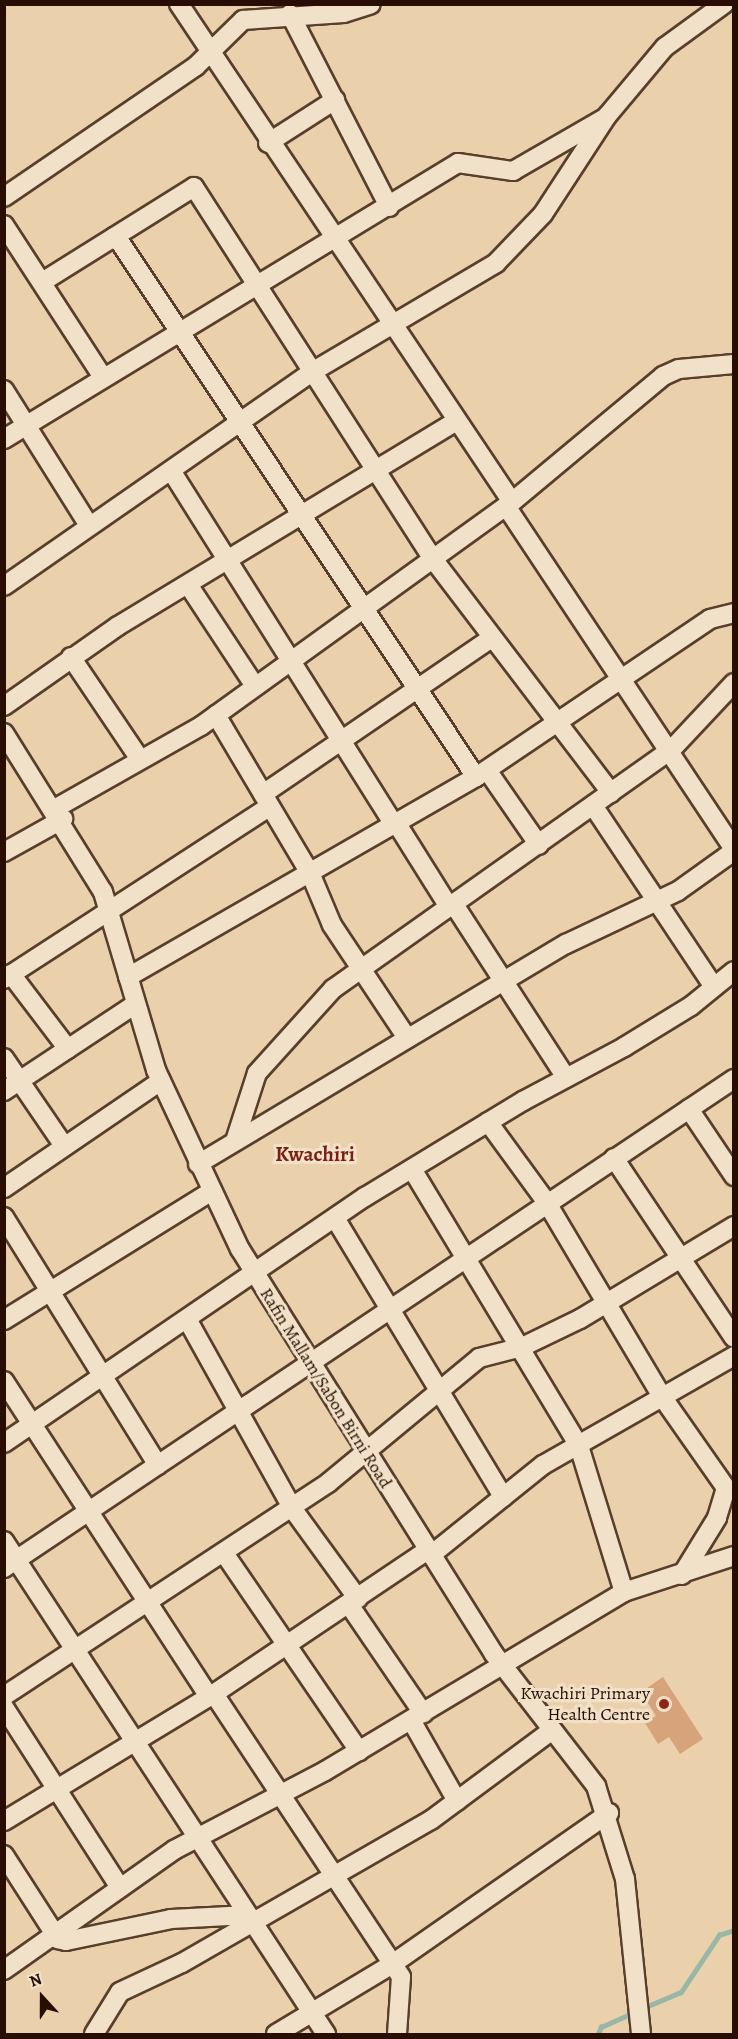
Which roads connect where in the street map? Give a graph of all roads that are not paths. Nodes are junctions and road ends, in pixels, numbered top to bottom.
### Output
1 (179, 4) edge
2 (371, 4) edge
3 (712, 7) edge
4 (290, 14) junction
5 (210, 51) junction
6 (335, 100) junction
7 (607, 116) junction
8 (268, 143) junction
9 (4, 197) edge
10 (389, 207) junction
11 (4, 225) edge
12 (116, 236) junction
13 (333, 239) junction
14 (42, 282) junction
15 (256, 285) junction
16 (390, 326) junction
17 (179, 331) junction
18 (734, 364) edge
19 (312, 372) junction
20 (102, 376) junction
21 (4, 390) edge
22 (456, 421) junction
23 (26, 425) junction
24 (240, 426) junction
25 (4, 439) edge
26 (374, 468) junction
27 (172, 472) junction
28 (509, 504) junction
29 (298, 515) junction
30 (88, 524) junction
31 (433, 559) junction
32 (229, 563) junction
33 (4, 586) edge
34 (189, 586) junction
35 (363, 609) junction
36 (734, 614) edge
37 (492, 638) junction
38 (71, 657) junction
39 (290, 661) junction
40 (623, 677) junction
41 (255, 686) junction
42 (419, 691) junction
43 (730, 695) edge
44 (4, 706) edge
45 (216, 715) junction
46 (560, 724) junction
47 (4, 733) edge
48 (342, 743) junction
49 (671, 750) junction
50 (139, 758) junction
51 (481, 774) junction
52 (611, 794) junction
53 (266, 800) junction
54 (594, 807) junction
55 (59, 814) junction
56 (396, 824) junction
57 (539, 845) junction
58 (734, 850) edge
59 (4, 852) edge
60 (311, 875) junction
61 (659, 900) junction
62 (451, 905) junction
63 (109, 910) junction
64 (360, 967) junction
65 (734, 971) edge
66 (8, 976) edge
67 (128, 977) junction
68 (503, 982) junction
69 (714, 987) junction
70 (134, 1005) junction
71 (407, 1038) junction
72 (68, 1049) junction
73 (4, 1059) edge
74 (566, 1078) junction
75 (734, 1079) edge
76 (20, 1081) junction
77 (161, 1081) junction
78 (4, 1091) edge
79 (689, 1109) junction
80 (488, 1122) junction
81 (235, 1141) junction
82 (64, 1146) junction
83 (614, 1158) junction
84 (198, 1164) junction
85 (412, 1169) junction
86 (734, 1176) edge
87 (4, 1188) edge
88 (212, 1191) junction
89 (547, 1203) junction
90 (4, 1217) edge
91 (335, 1218) junction
92 (734, 1226) edge
93 (683, 1257) junction
94 (462, 1258) junction
95 (254, 1274) junction
96 (48, 1290) junction
97 (609, 1301) junction
98 (389, 1306) junction
99 (187, 1319) junction
100 (4, 1320) edge
101 (734, 1338) edge
102 (522, 1347) junction
103 (734, 1356) edge
104 (312, 1366) junction
105 (103, 1377) junction
106 (4, 1381) edge
107 (438, 1393) junction
108 (663, 1398) junction
109 (238, 1413) junction
110 (33, 1425) junction
111 (4, 1443) edge
112 (579, 1446) junction
113 (367, 1453) junction
114 (158, 1465) junction
115 (503, 1497) junction
116 (292, 1508) junction
117 (92, 1510) junction
118 (4, 1541) edge
119 (430, 1552) junction
120 (224, 1553) junction
121 (734, 1556) edge
122 (10, 1564) edge
123 (682, 1575) junction
124 (624, 1592) junction
125 (148, 1602) junction
126 (354, 1603) junction
127 (291, 1644) junction
128 (77, 1648) junction
129 (502, 1665) junction
130 (212, 1696) junction
131 (5, 1708) edge
132 (417, 1716) junction
133 (551, 1731) junction
134 (139, 1740) junction
135 (359, 1751) junction
136 (59, 1789) junction
137 (278, 1796) junction
138 (457, 1801) junction
139 (609, 1813) junction
140 (4, 1821) edge
141 (196, 1837) junction
142 (4, 1856) edge
143 (334, 1877) junction
144 (120, 1888) junction
145 (251, 1919) junction
146 (54, 1932) junction
147 (392, 1965) junction
148 (4, 1970) edge
149 (310, 2012) junction
150 (94, 2034) edge
151 (276, 2034) edge
152 (326, 2034) edge
153 (397, 2034) edge
154 (641, 2034) edge

1 - 5 street
2 - 4 street
3 - 7 street
4 - 5 street
4 - 6 street
5 - 8 street
5 - 9 street
6 - 8 street
6 - 10 street
7 - 10 street
7 - 16 street
8 - 13 street
10 - 13 street
11 - 14 street
12 - 14 street
12 - 15 street
12 - 17 street
13 - 15 street
13 - 16 street
14 - 20 street
15 - 17 street
15 - 19 street
16 - 19 street
16 - 22 street
17 - 20 street
17 - 24 street
18 - 28 street
19 - 24 street
19 - 26 street
20 - 23 street
21 - 23 street
22 - 26 street
22 - 28 street
23 - 25 street
23 - 30 street
24 - 27 street
24 - 29 street
26 - 29 street
26 - 31 street
27 - 30 street
27 - 32 street
28 - 31 street
28 - 40 street
29 - 32 street
29 - 35 street
30 - 33 street
31 - 35 street
31 - 37 street
32 - 34 street
32 - 39 street
34 - 38 street
34 - 41 street
35 - 39 street
35 - 42 street
36 - 40 street
37 - 42 street
37 - 46 street
38 - 44 street
38 - 50 street
39 - 41 street
39 - 48 street
40 - 46 street
40 - 49 street
41 - 45 street
42 - 48 street
42 - 51 street
43 - 49 street
45 - 50 street
45 - 53 street
46 - 51 street
46 - 52 street
47 - 55 street, Rafin Mallam/Sabon Birni Road
48 - 53 street
48 - 56 street
49 - 52 street
49 - 58 street
50 - 55 street
51 - 56 street
51 - 57 street
52 - 54 street
53 - 60 street
53 - 63 street
54 - 57 street
54 - 61 street
55 - 59 street
55 - 63 street, Rafin Mallam/Sabon Birni Road
56 - 60 street
56 - 62 street
57 - 62 street
58 - 61 street
60 - 64 street
60 - 67 street
61 - 68 street
61 - 69 street
62 - 64 street
62 - 68 street
63 - 66 street
63 - 67 street, Rafin Mallam/Sabon Birni Road
64 - 71 street
64 - 81 street
65 - 69 street
66 - 72 street
67 - 70 street, Rafin Mallam/Sabon Birni Road
68 - 71 street
68 - 74 street
69 - 74 street
70 - 72 street
70 - 77 street, Rafin Mallam/Sabon Birni Road
71 - 81 street
72 - 76 street
73 - 76 street
74 - 80 street
75 - 79 street
76 - 78 street
76 - 82 street
77 - 82 street
77 - 84 street, Rafin Mallam/Sabon Birni Road
79 - 83 street
79 - 86 street
80 - 85 street
80 - 89 street
81 - 84 street
82 - 87 street
83 - 89 street
83 - 93 street
84 - 88 street, Rafin Mallam/Sabon Birni Road
85 - 91 street
85 - 94 street
88 - 95 street, Rafin Mallam/Sabon Birni Road
88 - 96 street
89 - 94 street
89 - 97 street
90 - 96 street
91 - 95 street
91 - 98 street
92 - 93 street
93 - 97 street
93 - 101 street
94 - 98 street
94 - 102 street
95 - 99 street
95 - 104 street, Rafin Mallam/Sabon Birni Road
96 - 100 street
96 - 105 street
97 - 102 street
97 - 108 street
98 - 104 street
98 - 107 street
99 - 105 street
99 - 109 street
102 - 107 street
102 - 112 street
103 - 108 street
104 - 109 street
104 - 113 street, Rafin Mallam/Sabon Birni Road
105 - 110 street
105 - 114 street
106 - 110 street
107 - 113 street
107 - 115 street
108 - 112 street
108 - 123 street
109 - 114 street
109 - 116 street
110 - 111 street
110 - 117 street
112 - 115 street
112 - 124 street
113 - 116 street
113 - 119 street, Rafin Mallam/Sabon Birni Road
114 - 117 street
115 - 119 street
116 - 120 street
116 - 126 street
117 - 122 street
117 - 125 street
118 - 122 street
119 - 126 street
119 - 129 street, Rafin Mallam/Sabon Birni Road
120 - 125 street
120 - 127 street
121 - 123 street
122 - 128 street
123 - 124 street
124 - 129 street
125 - 128 street
125 - 130 street
126 - 127 street
126 - 132 street
127 - 130 street
127 - 135 street
128 - 131 street
128 - 134 street
129 - 132 street
129 - 133 street, Rafin Mallam/Sabon Birni Road
130 - 134 street
130 - 137 street
131 - 136 street
132 - 135 street
132 - 138 street
133 - 138 street
133 - 139 street, Rafin Mallam/Sabon Birni Road
134 - 136 street
134 - 141 street
135 - 137 street
136 - 140 street
136 - 144 street
137 - 141 street
137 - 143 street
138 - 143 street
139 - 147 street
139 - 154 street, Rafin Mallam/Sabon Birni Road
141 - 144 street
141 - 145 street
142 - 146 street
143 - 145 street
143 - 147 street
144 - 146 street
145 - 146 street
145 - 149 street
145 - 150 street
146 - 148 street
147 - 149 street
147 - 153 street
149 - 151 street
149 - 152 street

